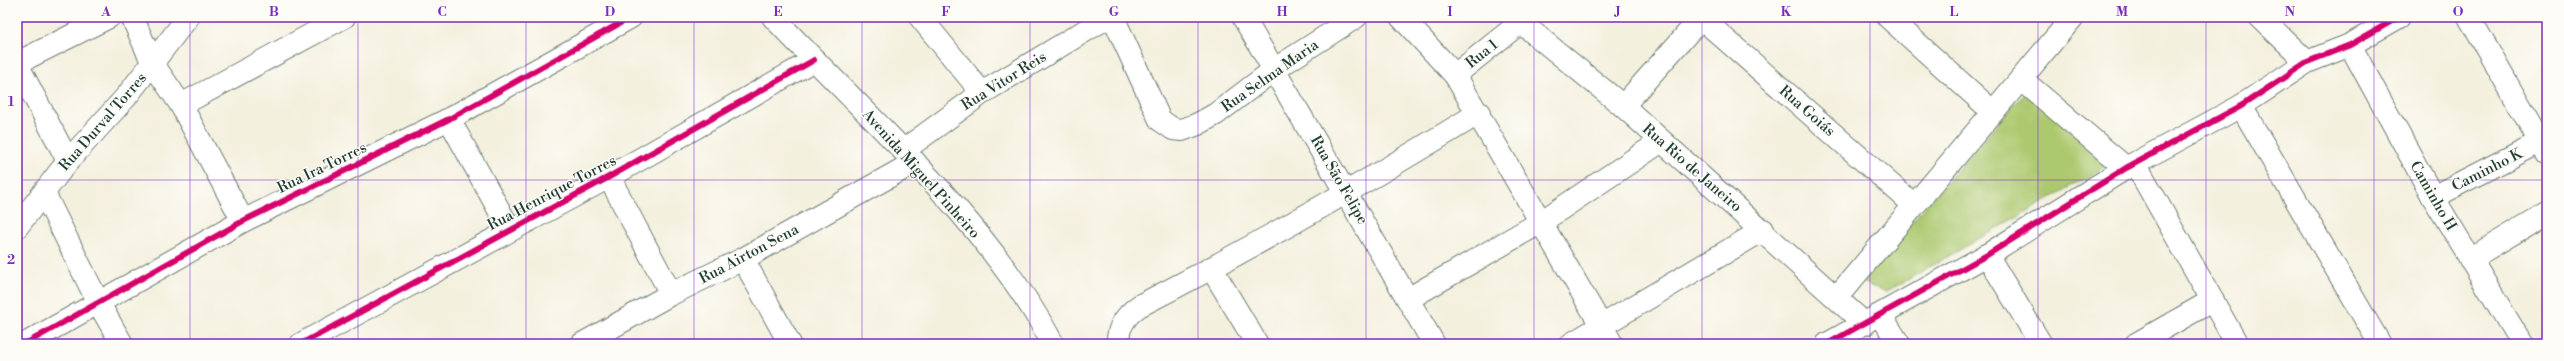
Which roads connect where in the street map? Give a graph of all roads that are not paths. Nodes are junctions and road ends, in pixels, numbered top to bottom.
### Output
1 (109, 17) edge
2 (132, 17) edge
3 (188, 17) edge
4 (344, 17) edge
5 (631, 17) edge
6 (773, 17) edge
7 (920, 17) edge
8 (1108, 17) edge
9 (1113, 17) edge
10 (1243, 17) edge
11 (1356, 17) edge
12 (1401, 17) edge
13 (1701, 17) edge
14 (1888, 17) edge
15 (2260, 17) edge
16 (2398, 17) edge
17 (2469, 17) edge
18 (2071, 18) edge
19 (1521, 19) edge
20 (2350, 45) junction
21 (814, 60) junction
22 (2307, 62) junction
23 (17, 64) edge
24 (153, 64) junction
25 (1275, 69) junction
26 (1455, 75) junction
27 (2022, 79) junction
28 (982, 93) junction
29 (181, 105) junction
30 (1623, 106) junction
31 (2241, 106) junction
32 (1992, 111) junction
33 (1479, 113) junction
34 (448, 119) junction
35 (1660, 142) junction
36 (2544, 148) edge
37 (909, 156) junction
38 (68, 161) junction
39 (2131, 166) junction
40 (609, 177) junction
41 (44, 193) junction
42 (1347, 194) junction
43 (2433, 197) junction
44 (1914, 205) junction
45 (2547, 213) edge
46 (243, 221) junction
47 (1541, 222) junction
48 (17, 226) edge
49 (510, 230) junction
50 (1763, 230) junction
51 (1987, 255) junction
52 (743, 259) junction
53 (2470, 259) junction
54 (1212, 269) junction
55 (672, 294) junction
56 (1836, 297) junction
57 (1408, 299) junction
58 (2213, 300) junction
59 (98, 302) junction
60 (1873, 319) junction
61 (1607, 335) edge
62 (25, 344) edge
63 (122, 344) edge
64 (301, 344) edge
65 (582, 344) edge
66 (790, 344) edge
67 (1053, 344) edge
68 (1118, 344) edge
69 (1257, 344) edge
70 (1434, 344) edge
71 (1571, 344) edge
72 (1827, 344) edge
73 (1899, 344) edge
74 (2041, 344) edge
75 (2136, 344) edge
76 (2237, 344) edge
77 (2380, 344) edge
78 (2522, 344) edge

1 - 23 street
2 - 24 street
3 - 24 street, Rua Durval Torres
4 - 29 street
5 - 34 street, Rua Ira Torres
6 - 21 street, Avenida Miguel Pinheiro
7 - 28 street
8 - 28 street, Rua Vitor Reis
9 - 25 street, Rua Selma Maria
10 - 25 street, Rua São Felipe
11 - 25 street, Rua Selma Maria
12 - 26 street
13 - 30 street
13 - 44 street, Rua Goiás
14 - 32 street
15 - 22 street
16 - 20 street
17 - 36 street
18 - 27 street
19 - 26 street, Rua 1
19 - 30 street, Rua Rio de Janeiro
20 - 22 street
20 - 43 street, Caminho H
21 - 37 street, Avenida Miguel Pinheiro
21 - 40 street, Rua Henrique Torres
22 - 31 street
23 - 38 street
24 - 29 street
24 - 38 street, Rua Durval Torres
25 - 42 street, Rua São Felipe
26 - 33 street
27 - 32 street
27 - 39 street
28 - 37 street, Rua Vitor Reis
29 - 46 street
30 - 35 street, Rua Rio de Janeiro
31 - 39 street
31 - 77 street
32 - 44 street
33 - 42 street
33 - 47 street
34 - 46 street, Rua Ira Torres
34 - 49 street
35 - 47 street
35 - 50 street, Rua Rio de Janeiro
36 - 43 street, Caminho K
37 - 52 street, Rua Airton Sena
37 - 67 street, Avenida Miguel Pinheiro
38 - 41 street, Rua Durval Torres
39 - 51 street
39 - 58 street
40 - 49 street, Rua Henrique Torres
40 - 55 street
41 - 48 street, Rua Durval Torres
41 - 59 street
42 - 54 street
42 - 57 street, Rua São Felipe
43 - 53 street, Caminho H
44 - 56 street
45 - 53 street
46 - 59 street, Rua Ira Torres
47 - 57 street
47 - 61 street
49 - 64 street, Rua Henrique Torres
50 - 56 street, Rua Rio de Janeiro
50 - 61 street
51 - 60 street
51 - 74 street
52 - 55 street, Rua Airton Sena
52 - 66 street
53 - 78 street, Caminho H
54 - 68 street
54 - 69 street
55 - 65 street, Rua Airton Sena
56 - 60 street, Rua Rio de Janeiro
57 - 70 street, Rua São Felipe
58 - 75 street
58 - 76 street
59 - 62 street, Rua Ira Torres
59 - 63 street
60 - 72 street
60 - 73 street, Rua Rio de Janeiro
61 - 71 street

